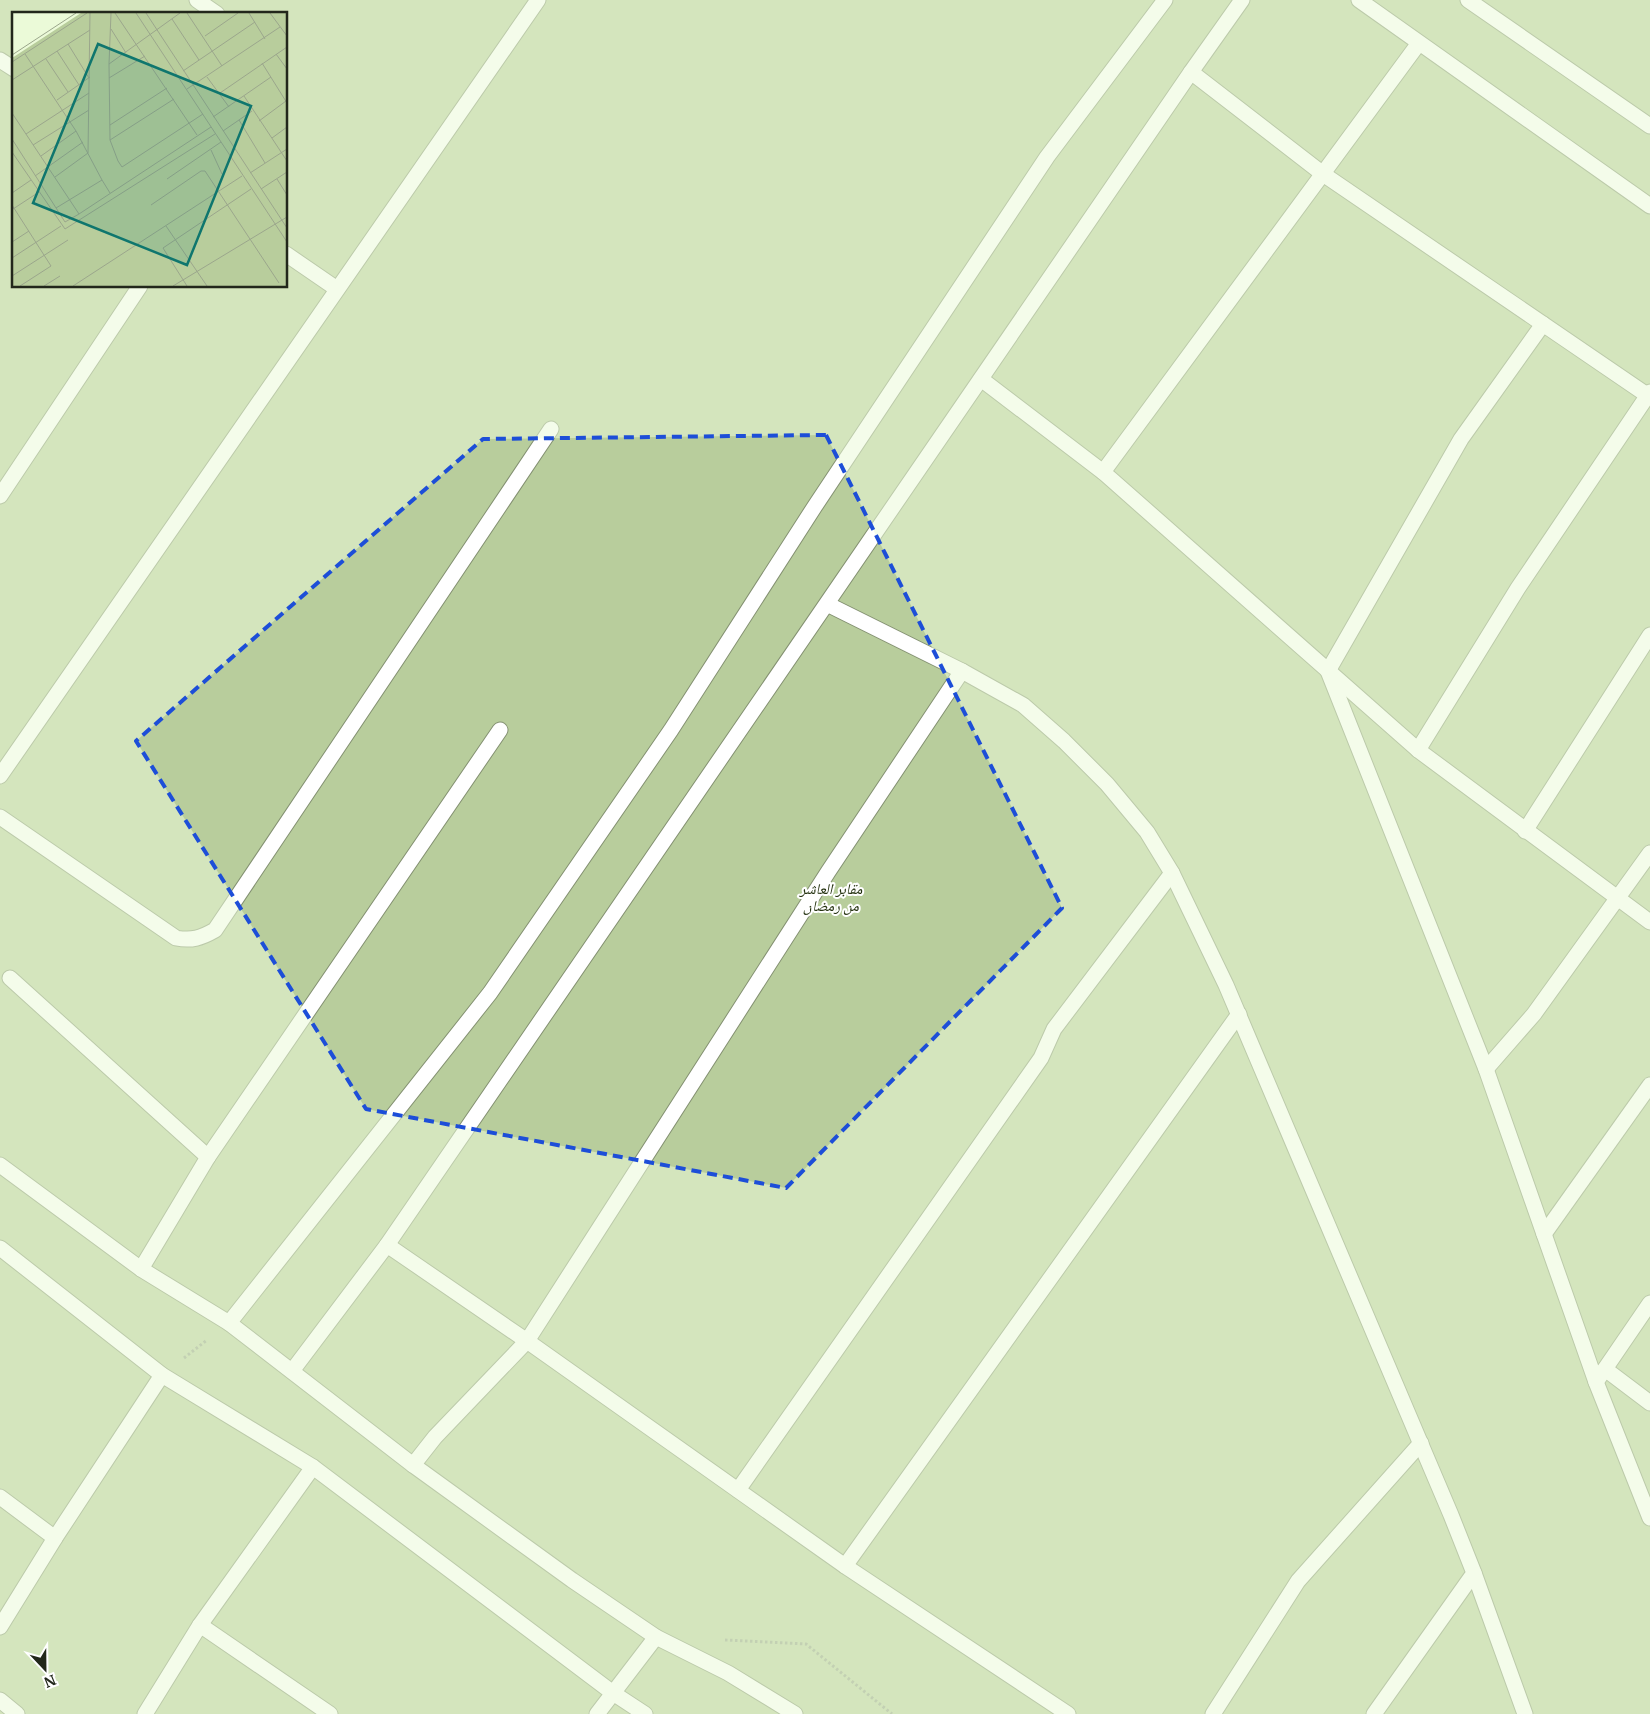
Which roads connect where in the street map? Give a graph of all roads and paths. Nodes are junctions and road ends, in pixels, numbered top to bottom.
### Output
1 (197, 0) edge
2 (538, 0) edge
3 (1165, 0) edge
4 (1242, 0) edge
5 (1359, 0) edge
6 (1468, 0) edge
7 (214, 12) edge
8 (1419, 43) junction
9 (0, 60) edge
10 (12, 68) edge
11 (1191, 72) junction
12 (1648, 119) edge
13 (1323, 174) junction
14 (1650, 206) edge
15 (288, 255) edge
16 (139, 288) edge
17 (337, 289) junction
18 (1543, 324) junction
19 (981, 379) junction
20 (1649, 395) edge
21 (551, 429) dead end
22 (1104, 472) junction
23 (0, 496) edge
24 (827, 604) junction
25 (1650, 635) edge
26 (962, 670) junction
27 (1328, 671) junction
28 (500, 730) dead end
29 (1418, 750) junction
30 (0, 776) edge
31 (0, 817) edge
32 (1525, 831) junction
33 (1650, 853) edge
34 (1172, 873) junction
35 (1617, 900) junction
36 (1650, 922) edge
37 (10, 978) dead end
38 (1239, 1014) junction
39 (1486, 1069) junction
40 (1650, 1085) edge
41 (208, 1157) junction
42 (0, 1165) edge
43 (1544, 1234) junction
44 (387, 1245) junction
45 (0, 1248) edge
46 (141, 1269) junction
47 (1650, 1303) edge
48 (229, 1323) junction
49 (527, 1341) junction
50 (1605, 1369) junction
51 (292, 1371) junction
52 (162, 1375) junction
53 (1596, 1382) junction
54 (1650, 1403) edge
55 (1421, 1443) junction
56 (413, 1465) junction
57 (313, 1467) junction
58 (738, 1490) junction
59 (0, 1497) edge
60 (1650, 1518) edge
61 (55, 1538) junction
62 (845, 1566) junction
63 (1474, 1573) junction
64 (200, 1624) junction
65 (0, 1626) edge
66 (656, 1637) junction
67 (722, 1640) dead end
68 (613, 1693) junction
69 (0, 1700) edge
70 (17, 1714) edge
71 (145, 1714) edge
72 (330, 1714) edge
73 (598, 1714) edge
74 (645, 1714) edge
75 (795, 1714) edge
76 (892, 1714) edge
77 (1068, 1714) edge
78 (1213, 1714) edge
79 (1374, 1714) edge
80 (1525, 1714) edge

1 - 7 lane
2 - 17 lane
3 - 48 lane
4 - 11 lane
5 - 8 lane
6 - 12 lane
8 - 13 lane
8 - 14 lane
9 - 10 lane
11 - 13 lane
11 - 19 lane
13 - 18 lane
13 - 22 lane
15 - 17 lane
16 - 23 lane
17 - 30 lane
18 - 20 lane
18 - 27 lane
19 - 22 lane
19 - 24 lane
20 - 29 lane
21 - 31 lane
22 - 27 lane
24 - 26 lane
24 - 44 lane
25 - 32 lane
26 - 34 lane
26 - 49 lane
27 - 29 lane
27 - 39 lane
28 - 41 lane
29 - 32 lane
32 - 35 lane
33 - 35 lane
34 - 38 lane
34 - 58 lane
35 - 36 lane
35 - 39 lane
37 - 41 lane
38 - 55 lane
38 - 62 lane
39 - 43 lane
40 - 43 lane
41 - 46 lane
42 - 46 lane
43 - 53 lane
44 - 49 lane
44 - 51 lane
45 - 52 lane
46 - 48 lane
47 - 50 lane
48 - 51 lane
48 - 52 path
49 - 56 lane
49 - 58 lane
50 - 53 lane
50 - 54 lane
51 - 56 lane
52 - 57 lane
52 - 61 lane
53 - 60 lane
55 - 63 lane
55 - 78 lane
56 - 66 lane
57 - 64 lane
57 - 68 lane
58 - 62 lane
59 - 61 lane
61 - 65 lane
62 - 77 lane
63 - 79 lane
63 - 80 lane
64 - 71 lane
64 - 72 lane
66 - 68 lane
66 - 75 lane
67 - 76 path
68 - 73 lane
68 - 74 lane
69 - 70 lane

